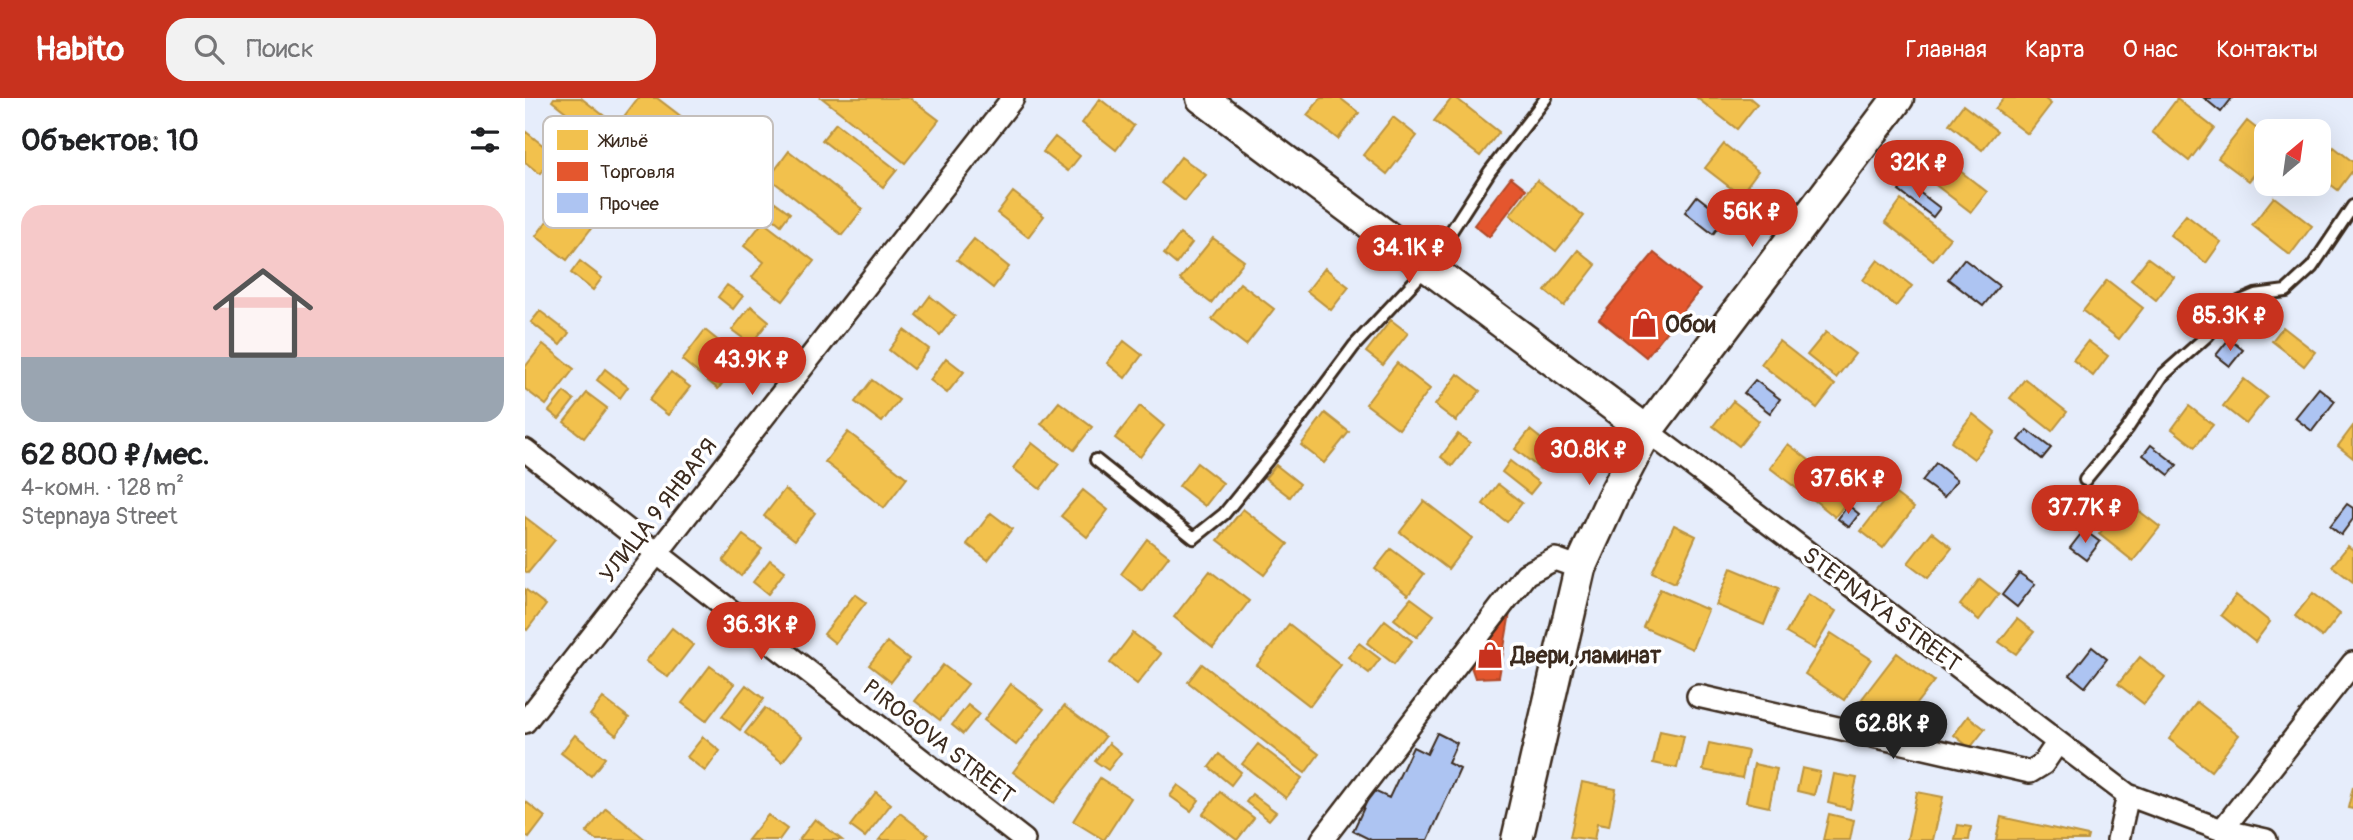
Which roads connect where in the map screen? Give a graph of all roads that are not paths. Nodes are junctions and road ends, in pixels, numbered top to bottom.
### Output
1 (1013, 98) edge
2 (1202, 98) edge
3 (1546, 98) edge
4 (1898, 98) edge
5 (2353, 206) edge
6 (1428, 267) junction
7 (1647, 431) junction
8 (525, 450) edge
9 (1096, 460) dead end
10 (2085, 480) dead end
11 (656, 554) junction
12 (1580, 568) junction
13 (2353, 663) edge
14 (1698, 696) dead end
15 (525, 722) edge
16 (2058, 742) junction
17 (2128, 795) junction
18 (2222, 830) junction
19 (1024, 840) edge
20 (1322, 840) edge
21 (1517, 840) edge
22 (2118, 840) edge
23 (2266, 840) edge

1 - 11 street, УЛИЦА 9 ЯНВАРЯ
2 - 6 main road, STEPNAYA STREET
3 - 6 lane
4 - 7 main road
5 - 10 lane
6 - 7 main road, STEPNAYA STREET
6 - 9 lane
7 - 12 main road
7 - 16 street, STEPNAYA STREET
8 - 11 street, PIROGOVA STREET
11 - 15 street, УЛИЦА 9 ЯНВАРЯ
11 - 19 street, PIROGOVA STREET
12 - 20 street
12 - 21 main road
13 - 18 street
14 - 16 street
16 - 17 street, STEPNAYA STREET
17 - 18 street, STEPNAYA STREET
17 - 22 street
18 - 23 street, STEPNAYA STREET

